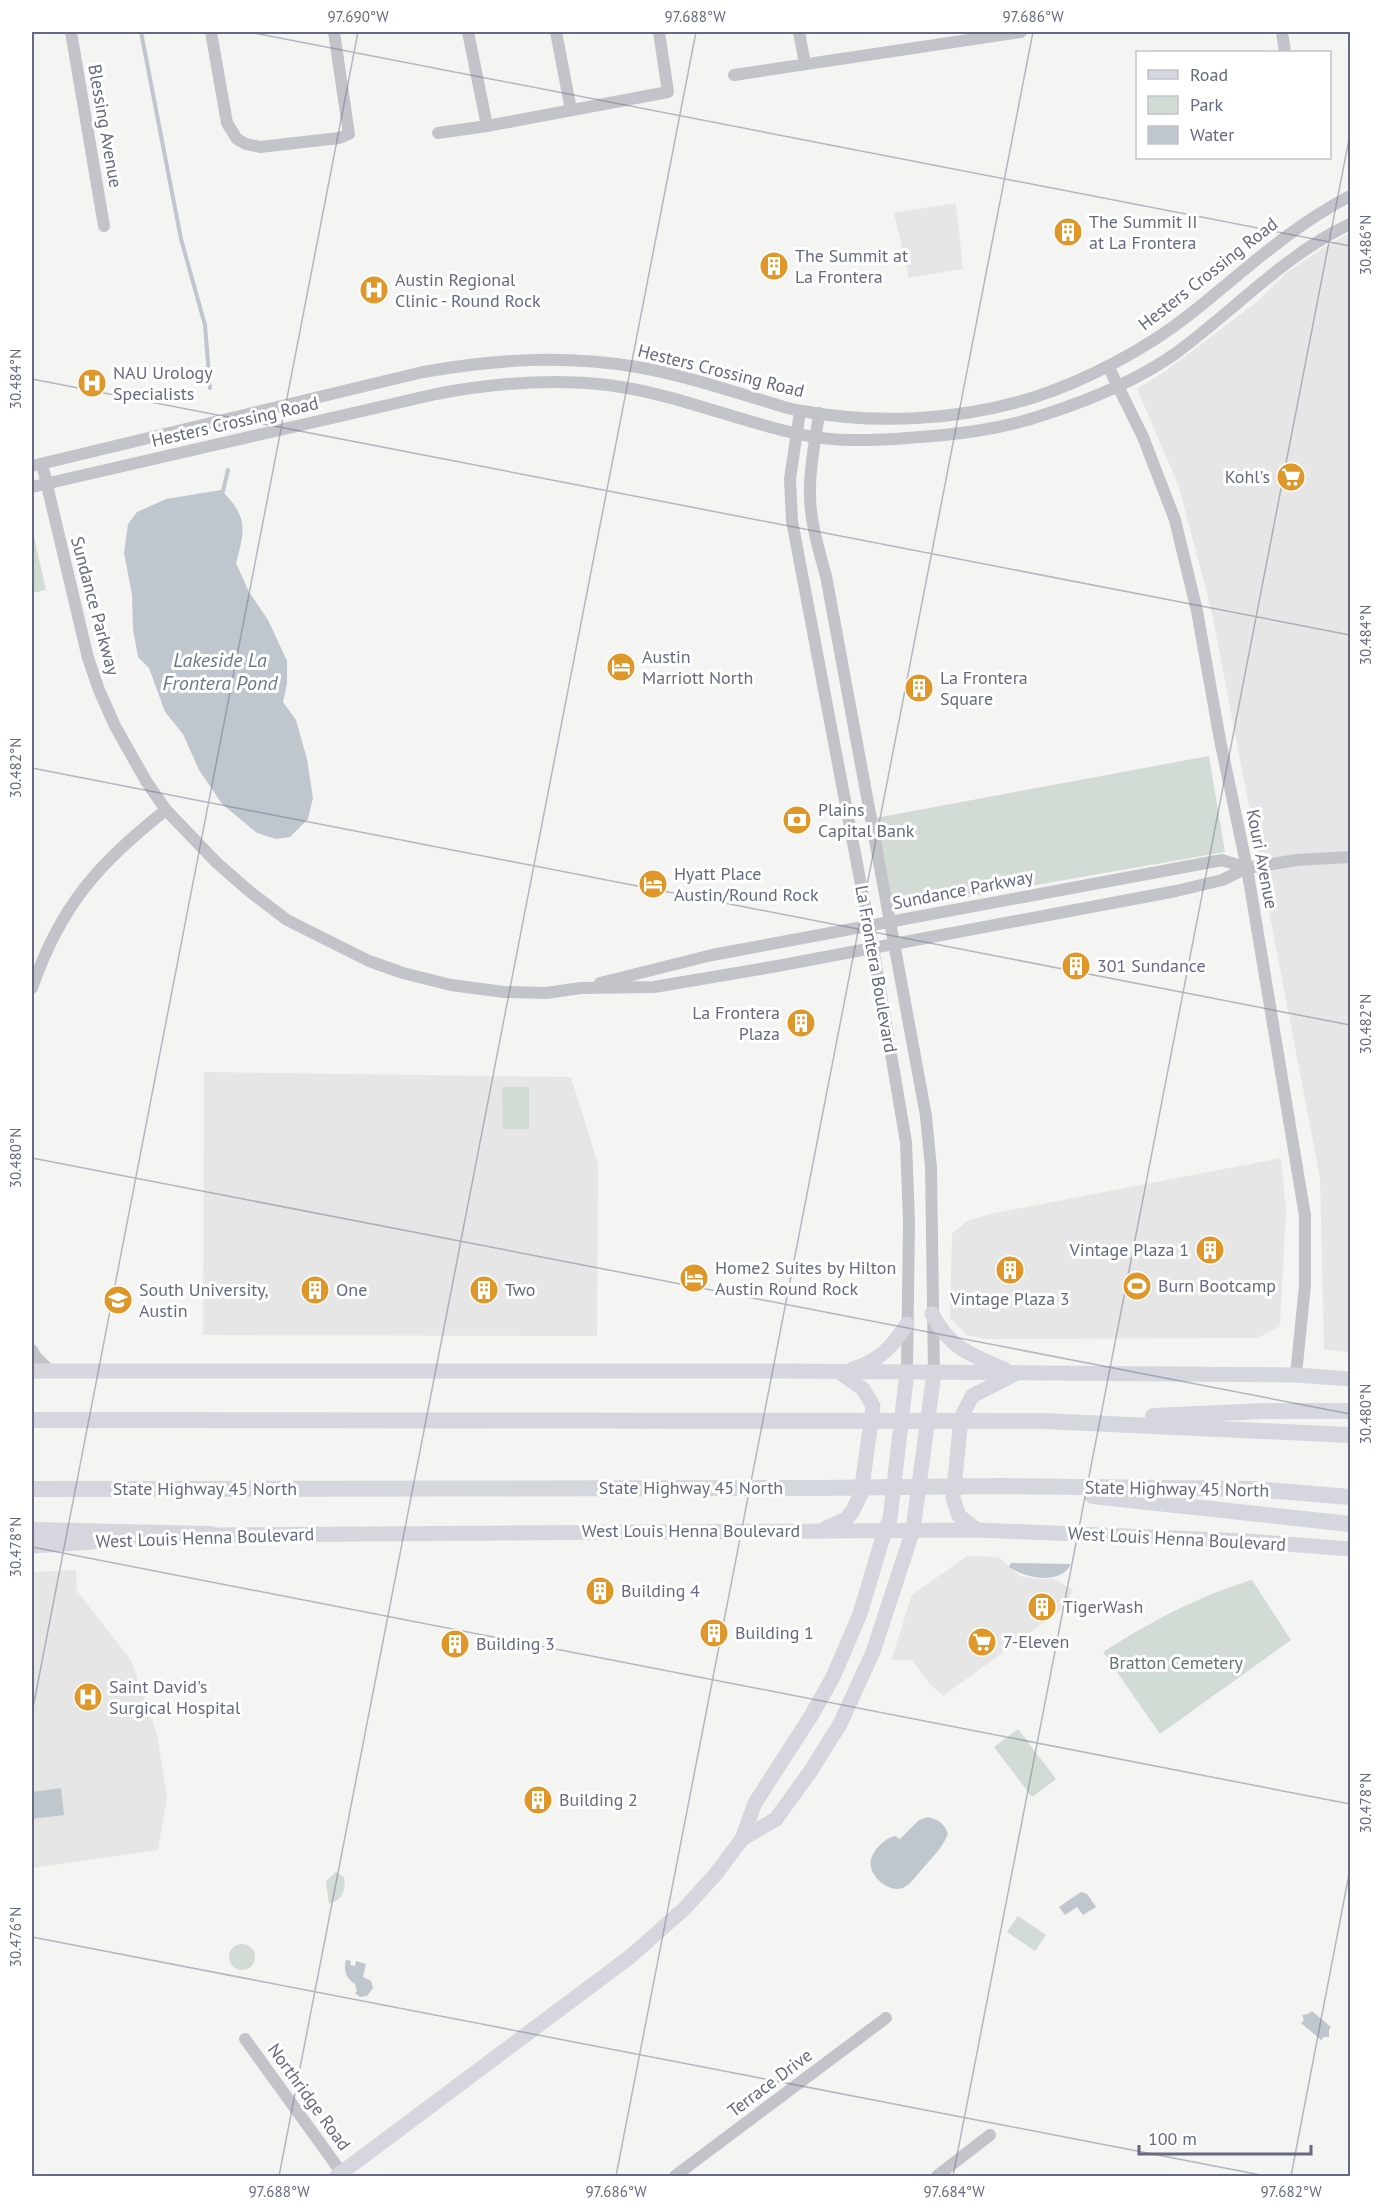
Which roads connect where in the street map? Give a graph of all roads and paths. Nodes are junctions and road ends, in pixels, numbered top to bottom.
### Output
1 (71, 32) edge
2 (211, 32) edge
3 (334, 32) edge
4 (468, 32) edge
5 (556, 32) edge
6 (659, 32) edge
7 (799, 32) edge
8 (1021, 32) edge
9 (1282, 32) edge
10 (947, 37) edge
11 (1285, 51) edge
12 (805, 64) junction
13 (734, 75) dead end
14 (571, 111) junction
15 (487, 126) junction
16 (438, 134) dead end
17 (1350, 196) edge
18 (1350, 224) edge
19 (104, 226) dead end
20 (1108, 366) junction
21 (1116, 386) junction
22 (800, 411) junction
23 (819, 413) junction
24 (797, 434) junction
25 (816, 438) junction
26 (37, 465) edge
27 (47, 483) junction
28 (32, 487) edge
29 (166, 810) junction
30 (1350, 857) edge
31 (1247, 868) junction
32 (890, 922) junction
33 (869, 926) junction
34 (894, 944) junction
35 (873, 948) junction
36 (32, 988) edge
37 (581, 988) junction
38 (932, 1314) junction
39 (907, 1324) junction
40 (32, 1350) edge
41 (32, 1371) edge
42 (50, 1371) junction
43 (840, 1372) junction
44 (907, 1372) junction
45 (934, 1373) junction
46 (1015, 1374) junction
47 (1296, 1374) junction
48 (1350, 1379) edge
49 (1350, 1411) edge
50 (32, 1420) edge
51 (1044, 1421) junction
52 (1350, 1435) edge
53 (1002, 1486) junction
54 (32, 1489) edge
55 (1350, 1497) edge
56 (1350, 1524) edge
57 (32, 1530) edge
58 (822, 1530) junction
59 (885, 1530) junction
60 (913, 1530) junction
61 (977, 1530) junction
62 (211, 1534) junction
63 (32, 1546) edge
64 (1350, 1549) edge
65 (823, 1697) junction
66 (848, 1707) junction
67 (742, 1839) junction
68 (886, 2018) dead end
69 (245, 2039) dead end
70 (990, 2135) dead end
71 (341, 2175) edge
72 (675, 2176) edge
73 (937, 2176) edge

1 - 19 street, Blessing Avenue
2 - 3 street
4 - 15 street
5 - 14 street
6 - 14 street
7 - 12 street
8 - 10 street
9 - 11 street
10 - 12 street
12 - 13 street
14 - 15 street
15 - 16 street
17 - 20 street, Hesters Crossing Road
18 - 21 street, Hesters Crossing Road
20 - 21 street, Kouri Avenue
20 - 23 street, Hesters Crossing Road
21 - 25 street, Hesters Crossing Road
21 - 31 street, Kouri Avenue
22 - 23 street, Hesters Crossing Road
22 - 24 street, La Frontera Boulevard
22 - 26 street, Hesters Crossing Road
23 - 25 street, La Frontera Boulevard
24 - 25 street, Hesters Crossing Road
24 - 27 street, Hesters Crossing Road
24 - 33 street, La Frontera Boulevard
25 - 32 street, La Frontera Boulevard
26 - 27 street, Sundance Parkway
27 - 28 street, Hesters Crossing Road
27 - 29 street, Sundance Parkway
29 - 36 street
29 - 37 street, Sundance Parkway
30 - 31 street, Sundance Parkway
31 - 32 street, Sundance Parkway
31 - 34 street, Sundance Parkway
31 - 47 street, Kouri Avenue
32 - 33 street, Sundance Parkway
32 - 34 street, La Frontera Boulevard
33 - 35 street, La Frontera Boulevard
33 - 37 street, Sundance Parkway
34 - 35 street, Sundance Parkway
34 - 38 street, La Frontera Boulevard
35 - 37 street, Sundance Parkway
35 - 39 street, La Frontera Boulevard
38 - 45 street, La Frontera Boulevard
38 - 46 main road
39 - 43 main road
39 - 44 street, La Frontera Boulevard
40 - 42 street
41 - 42 main road
42 - 43 main road
43 - 44 main road
43 - 58 main road
44 - 45 main road
44 - 59 main road, La Frontera Boulevard
45 - 46 main road
45 - 60 main road, La Frontera Boulevard
46 - 47 main road
46 - 61 main road
47 - 48 main road
49 - 51 highway
50 - 51 highway
51 - 52 highway
53 - 54 highway, State Highway 45 North
53 - 55 highway, State Highway 45 North
53 - 56 highway
57 - 62 highway
58 - 59 main road, West Louis Henna Boulevard
58 - 62 main road, West Louis Henna Boulevard
59 - 60 main road, West Louis Henna Boulevard
59 - 65 main road, La Frontera Boulevard
60 - 61 main road, West Louis Henna Boulevard
60 - 66 main road, La Frontera Boulevard
61 - 64 main road, West Louis Henna Boulevard
62 - 63 main road, West Louis Henna Boulevard
65 - 66 main road
65 - 67 main road, La Frontera Boulevard
66 - 67 main road, La Frontera Boulevard
67 - 71 main road
68 - 72 street, Terrace Drive
69 - 71 street, Northridge Road
70 - 73 street

